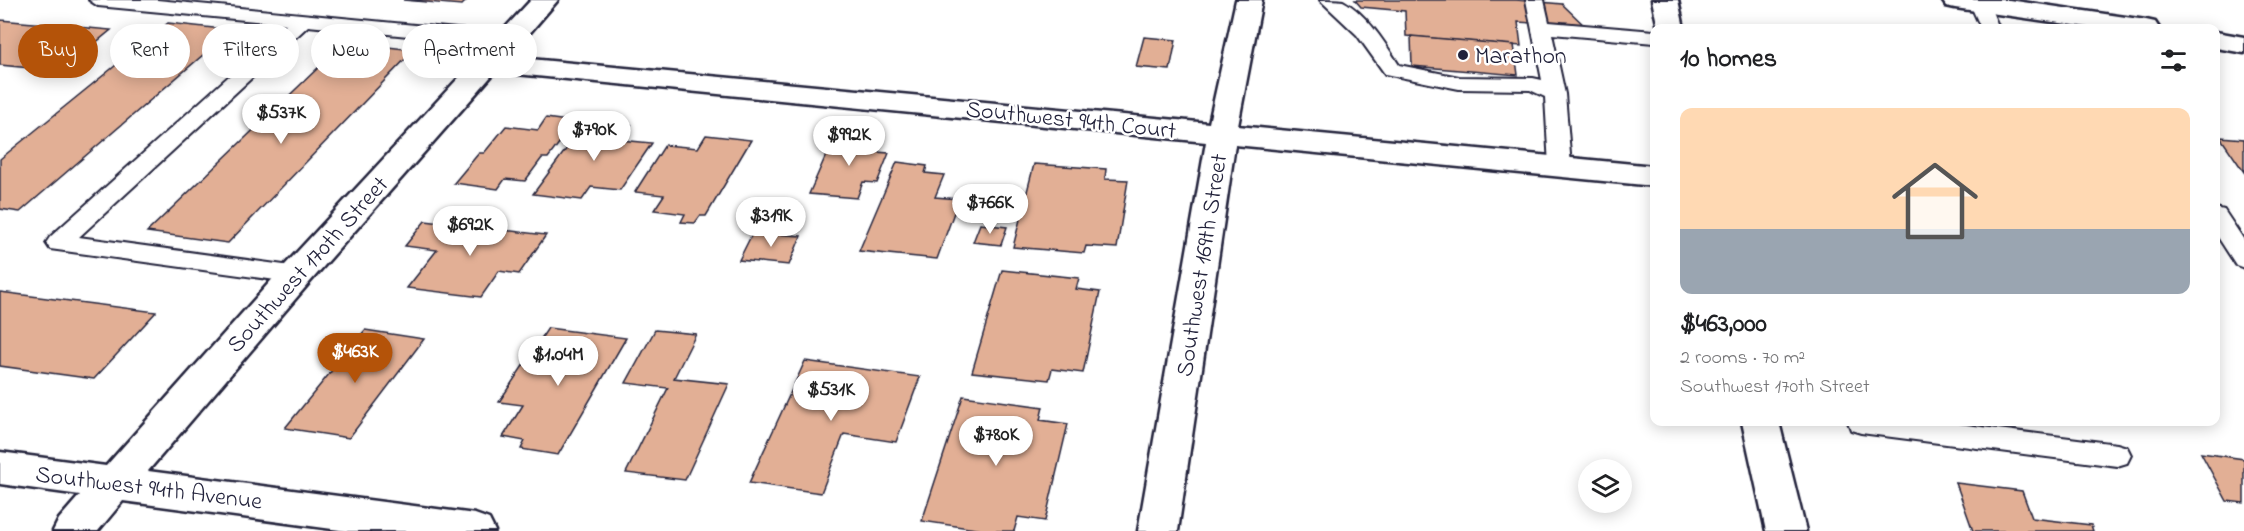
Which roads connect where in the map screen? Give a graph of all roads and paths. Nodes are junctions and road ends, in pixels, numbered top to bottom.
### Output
1 (98, 0) edge
2 (545, 0) edge
3 (1249, 0) edge
4 (1329, 0) edge
5 (1535, 0) edge
6 (1665, 0) edge
7 (1967, 2) edge
8 (303, 20) junction
9 (523, 24) edge
10 (1670, 24) edge
11 (1986, 24) edge
12 (2117, 24) edge
13 (1543, 27) junction
14 (402, 36) edge
15 (1650, 37) edge
16 (2220, 41) edge
17 (2244, 45) edge
18 (537, 56) edge
19 (474, 78) edge
20 (1555, 94) junction
21 (1222, 134) junction
22 (1560, 166) junction
23 (1650, 176) edge
24 (2220, 222) edge
25 (2244, 259) edge
26 (297, 274) junction
27 (1762, 426) edge
28 (1892, 426) edge
29 (2117, 455) dead end
30 (0, 468) edge
31 (116, 483) junction
32 (73, 531) edge
33 (475, 531) edge
34 (1158, 531) edge
35 (1786, 531) edge

1 - 8 lane
2 - 9 main road, Southwest 170th Street
3 - 21 main road, Southwest 169th Street
4 - 20 lane
5 - 13 lane
6 - 10 main road
7 - 11 lane
7 - 12 main road
8 - 14 lane
8 - 26 lane
13 - 15 lane
13 - 20 lane
16 - 17 main road
18 - 21 main road, Southwest 94th Court
19 - 26 main road, Southwest 170th Street
20 - 22 lane
21 - 22 main road, Southwest 94th Court
21 - 34 main road, Southwest 169th Street
22 - 23 main road, Southwest 94th Court
24 - 25 lane
26 - 31 main road, Southwest 170th Street
27 - 35 main road
28 - 29 lane
30 - 31 main road, Southwest 94th Avenue
31 - 32 main road, Southwest 170th Street
31 - 33 main road, Southwest 94th Avenue

